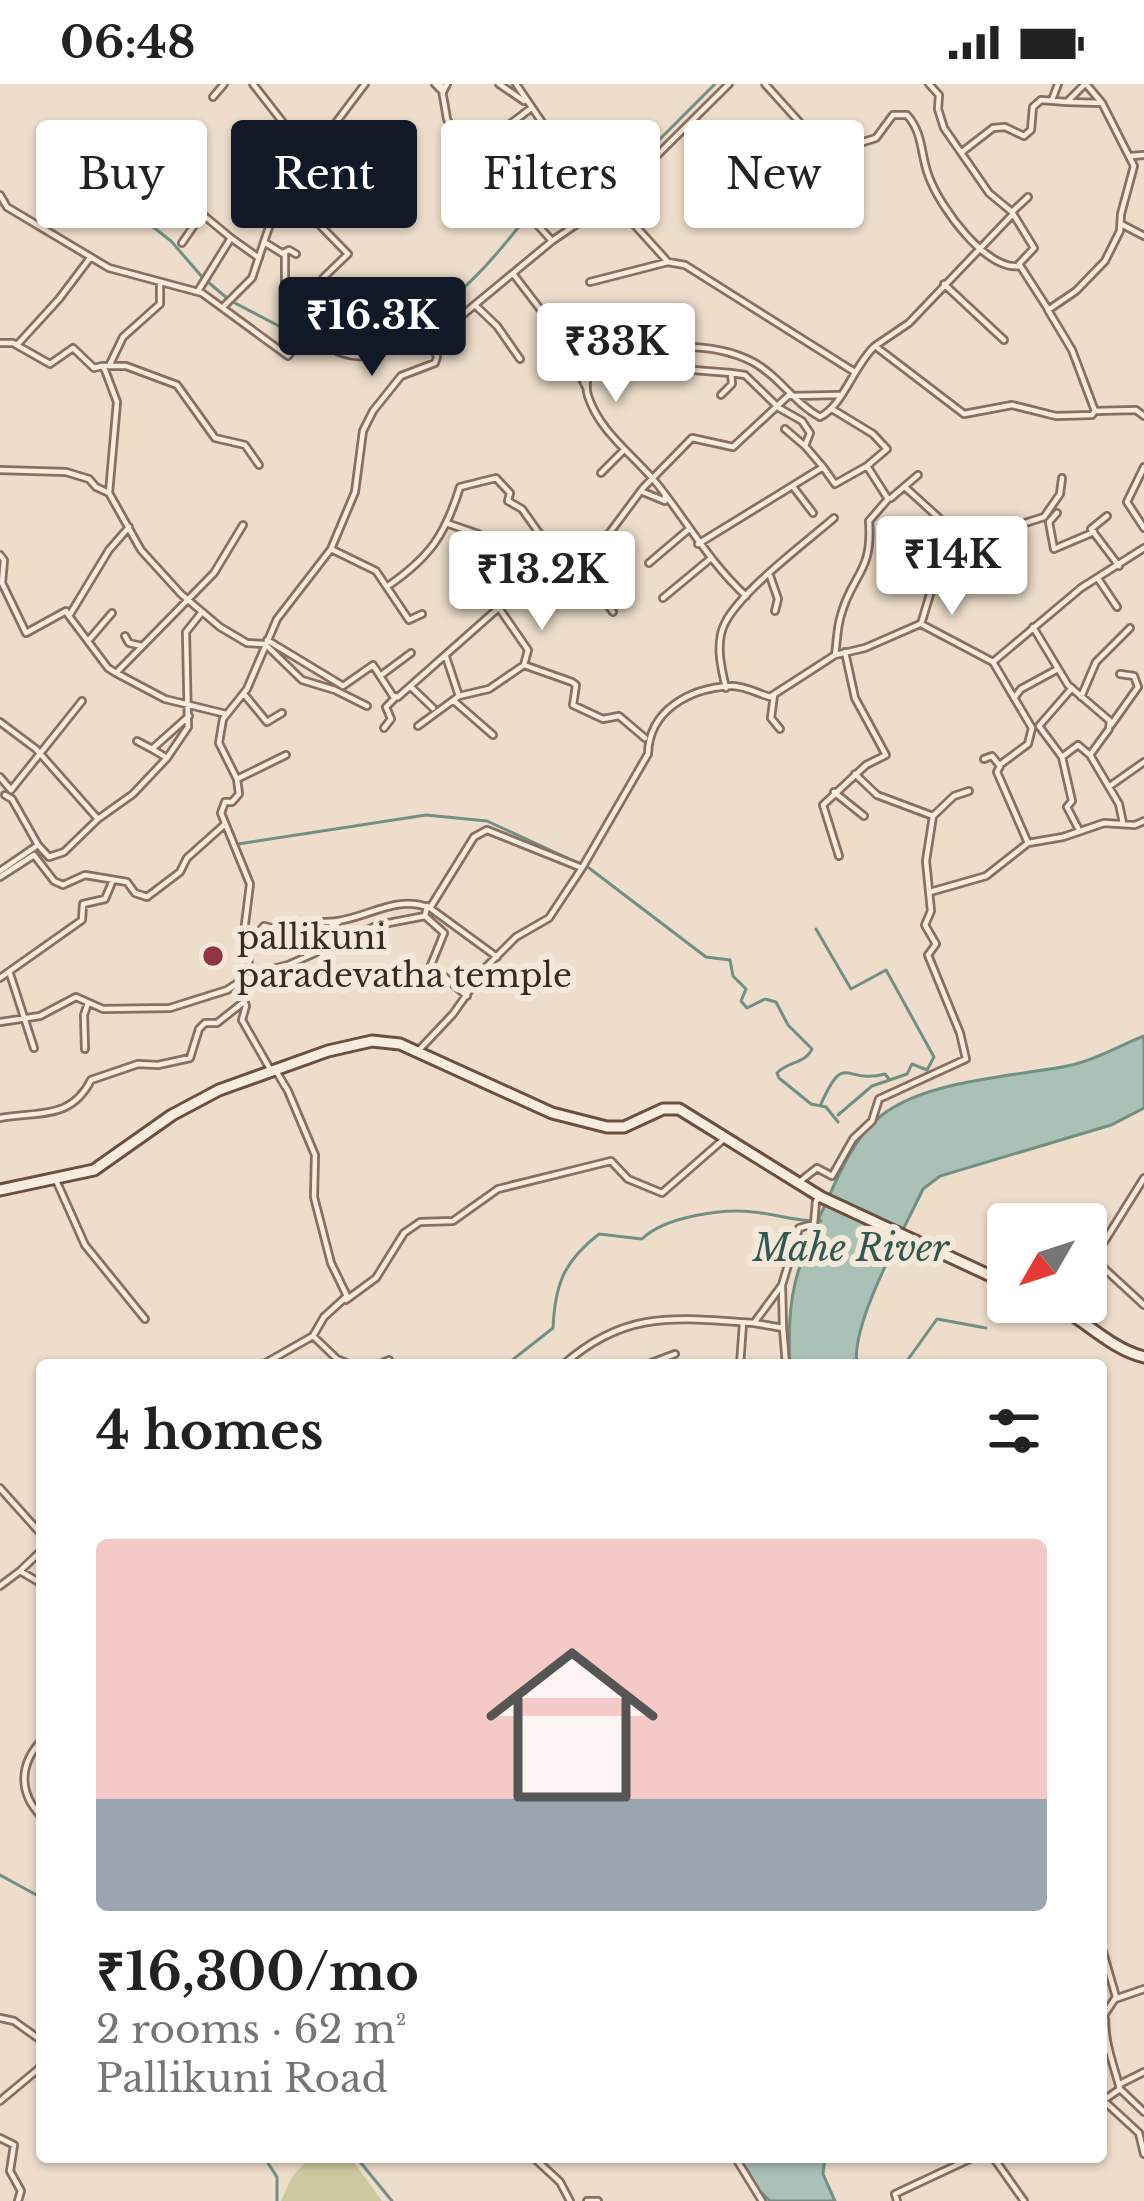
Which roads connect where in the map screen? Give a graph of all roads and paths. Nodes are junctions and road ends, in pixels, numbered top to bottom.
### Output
1 (224, 84) edge
2 (253, 84) edge
3 (364, 84) edge
4 (499, 84) edge
5 (516, 84) edge
6 (729, 84) edge
7 (765, 84) edge
8 (929, 84) edge
9 (1058, 84) edge
10 (1086, 84) edge
11 (441, 86) edge
12 (213, 98) dead end
13 (1052, 100) junction
14 (1067, 102) junction
15 (1102, 103) junction
16 (528, 105) junction
17 (281, 120) edge
18 (337, 120) edge
19 (447, 120) edge
20 (512, 120) edge
21 (540, 120) edge
22 (660, 152) edge
23 (962, 152) junction
24 (1144, 155) edge
25 (1131, 156) junction
26 (0, 195) edge
27 (1028, 197) dead end
28 (1012, 213) junction
29 (1119, 223) junction
30 (270, 228) edge
31 (323, 228) edge
32 (540, 228) edge
33 (572, 228) edge
34 (639, 228) edge
35 (1144, 236) edge
36 (231, 238) junction
37 (264, 242) junction
38 (552, 242) junction
39 (182, 243) dead end
40 (978, 247) junction
41 (283, 253) junction
42 (296, 254) dead end
43 (92, 258) junction
44 (259, 258) junction
45 (668, 262) junction
46 (1015, 265) junction
47 (514, 275) junction
48 (590, 282) dead end
49 (160, 283) junction
50 (944, 284) junction
51 (198, 291) junction
52 (394, 291) dead end
53 (476, 306) junction
54 (224, 307) junction
55 (1048, 310) junction
56 (553, 320) junction
57 (415, 330) junction
58 (1004, 340) dead end
59 (431, 341) junction
60 (0, 343) edge
61 (16, 345) junction
62 (875, 346) junction
63 (594, 358) junction
64 (520, 359) dead end
65 (106, 365) junction
66 (577, 365) junction
67 (681, 369) dead end
68 (853, 371) junction
69 (731, 374) junction
70 (586, 386) junction
71 (839, 394) junction
72 (722, 395) dead end
73 (789, 396) junction
74 (779, 408) junction
75 (832, 409) junction
76 (1094, 412) junction
77 (1144, 416) edge
78 (824, 417) junction
79 (784, 429) dead end
80 (810, 433) junction
81 (805, 446) junction
82 (623, 451) junction
83 (259, 465) dead end
84 (867, 466) junction
85 (823, 467) junction
86 (1144, 467) edge
87 (0, 470) edge
88 (601, 473) dead end
89 (918, 475) dead end
90 (652, 478) junction
91 (1062, 478) dead end
92 (794, 488) junction
93 (906, 488) junction
94 (641, 491) junction
95 (109, 493) junction
96 (665, 495) junction
97 (888, 499) junction
98 (813, 513) dead end
99 (1057, 513) dead end
100 (1107, 516) dead end
101 (834, 518) dead end
102 (939, 518) dead end
103 (449, 524) junction
104 (243, 525) dead end
105 (129, 527) junction
106 (1144, 528) edge
107 (689, 529) junction
108 (1094, 532) junction
109 (698, 544) junction
110 (1144, 548) edge
111 (331, 549) junction
112 (0, 555) edge
113 (574, 556) junction
114 (710, 559) junction
115 (649, 563) dead end
116 (561, 564) junction
117 (1119, 566) junction
118 (770, 576) junction
119 (530, 580) junction
120 (1099, 580) junction
121 (388, 586) junction
122 (746, 596) junction
123 (188, 598) junction
124 (663, 598) dead end
125 (1117, 607) dead end
126 (500, 608) junction
127 (775, 611) dead end
128 (202, 612) junction
129 (613, 612) dead end
130 (112, 613) dead end
131 (422, 614) dead end
132 (69, 616) junction
133 (910, 616) dead end
134 (920, 620) junction
135 (1032, 627) junction
136 (1130, 628) dead end
137 (125, 636) dead end
138 (88, 641) junction
139 (266, 642) junction
140 (142, 646) junction
141 (845, 652) junction
142 (411, 653) dead end
143 (835, 655) junction
144 (446, 657) junction
145 (992, 662) junction
146 (524, 665) junction
147 (1056, 670) junction
148 (116, 673) junction
149 (1120, 674) dead end
150 (380, 676) junction
151 (410, 687) junction
152 (726, 688) junction
153 (1072, 688) junction
154 (1141, 689) edge
155 (244, 694) junction
156 (774, 694) junction
157 (1082, 697) junction
158 (395, 698) junction
159 (1013, 698) junction
160 (457, 699) junction
161 (82, 701) dead end
162 (190, 706) junction
163 (367, 706) dead end
164 (433, 708) dead end
165 (282, 712) dead end
166 (226, 714) junction
167 (189, 716) junction
168 (0, 722) edge
169 (1111, 725) junction
170 (418, 726) dead end
171 (384, 728) dead end
172 (780, 729) dead end
173 (494, 735) dead end
174 (648, 740) junction
175 (137, 741) dead end
176 (152, 749) junction
177 (286, 755) dead end
178 (1090, 755) junction
179 (41, 756) junction
180 (1062, 757) junction
181 (166, 758) junction
182 (984, 759) dead end
183 (1144, 762) edge
184 (1000, 766) junction
185 (855, 774) junction
186 (0, 777) edge
187 (237, 779) junction
188 (1110, 786) junction
189 (969, 791) dead end
190 (834, 792) junction
191 (5, 795) edge
192 (864, 816) dead end
193 (933, 816) junction
194 (98, 819) junction
195 (1144, 821) edge
196 (1124, 823) junction
197 (224, 825) junction
198 (1079, 830) junction
199 (1028, 843) junction
200 (38, 845) junction
201 (839, 856) dead end
202 (584, 866) junction
203 (0, 874) edge
204 (113, 880) junction
205 (930, 892) junction
206 (429, 907) junction
207 (425, 916) junction
208 (340, 921) junction
209 (320, 933) dead end
210 (248, 946) junction
211 (497, 957) junction
212 (10, 974) junction
213 (250, 975) junction
214 (0, 979) edge
215 (238, 984) junction
216 (466, 996) junction
217 (245, 1001) junction
218 (88, 1004) junction
219 (25, 1019) junction
220 (0, 1022) edge
221 (10, 1028) dead end
222 (34, 1048) dead end
223 (85, 1049) dead end
224 (418, 1051) junction
225 (274, 1072) junction
226 (0, 1118) edge
227 (725, 1138) junction
228 (55, 1178) junction
229 (1144, 1178) edge
230 (798, 1184) junction
231 (0, 1190) edge
232 (820, 1197) junction
233 (1107, 1240) edge
234 (1107, 1271) edge
235 (987, 1274) edge
236 (782, 1285) junction
237 (346, 1300) junction
238 (1144, 1305) edge
239 (145, 1318) dead end
240 (743, 1323) junction
241 (754, 1323) junction
242 (1084, 1323) edge
243 (783, 1328) junction
244 (313, 1336) junction
245 (675, 1354) dead end
246 (1144, 1357) edge
247 (273, 1359) edge
248 (337, 1359) edge
249 (570, 1359) edge
250 (662, 1359) edge
251 (740, 1359) edge
252 (786, 1359) edge
253 (0, 1488) edge
254 (36, 1528) edge
255 (36, 1556) edge
256 (20, 1571) junction
257 (36, 1580) edge
258 (0, 1586) edge
259 (36, 1749) edge
260 (36, 1807) edge
261 (1107, 1967) edge
262 (1109, 1974) joint
263 (1144, 1989) edge
264 (1115, 1999) junction
265 (1107, 2013) edge
266 (0, 2018) edge
267 (36, 2038) edge
268 (1107, 2054) edge
269 (1109, 2059) joint
270 (36, 2071) edge
271 (1144, 2072) edge
272 (1120, 2086) junction
273 (1107, 2097) edge
274 (0, 2101) edge
275 (1107, 2105) edge
276 (1144, 2112) edge
277 (0, 2138) edge
278 (1144, 2154) edge
279 (539, 2163) edge
280 (739, 2163) edge
281 (961, 2163) edge
282 (997, 2163) edge
283 (19, 2199) edge
284 (7, 2201) edge
285 (570, 2201) edge
286 (587, 2201) edge
287 (598, 2201) edge
288 (762, 2201) edge
289 (897, 2201) edge
290 (1024, 2201) edge

1 - 12 street
2 - 17 street
3 - 18 street
4 - 16 street
5 - 16 street
6 - 22 street
7 - 40 street
8 - 23 street
9 - 13 street
10 - 14 street
10 - 15 street
11 - 19 street
13 - 14 street
13 - 23 street
14 - 15 street
15 - 25 street
16 - 20 street
16 - 21 street
23 - 28 street
24 - 25 street
25 - 29 street
26 - 43 street
27 - 28 street
28 - 40 street
28 - 46 street
29 - 35 street
29 - 55 street
30 - 37 street
31 - 41 street
32 - 38 street
33 - 38 street
34 - 45 street
36 - 39 street
36 - 44 street
36 - 51 street
37 - 41 street
37 - 44 street
38 - 47 street
40 - 46 street
40 - 50 street
41 - 42 street
43 - 49 street
43 - 61 street
44 - 54 street
45 - 48 street
45 - 68 street
46 - 55 street
47 - 53 street
47 - 56 street
49 - 51 street
49 - 65 street
50 - 58 street
50 - 62 street
51 - 54 street
52 - 57 street
53 - 59 street
53 - 64 street
54 - 57 street
55 - 76 street
56 - 63 street
56 - 66 street
57 - 59 street
59 - 111 street
60 - 61 street
61 - 65 street
62 - 68 street
62 - 76 street
63 - 66 street
63 - 70 street
63 - 73 street
65 - 83 street
65 - 95 street
66 - 70 street
67 - 69 street
68 - 71 street
69 - 72 street
69 - 74 street
70 - 82 street
71 - 73 street
71 - 75 street
73 - 74 street
73 - 78 street
74 - 80 street
74 - 90 street
75 - 78 street
75 - 84 street
76 - 77 street
78 - 80 street
79 - 81 street
80 - 81 street
81 - 85 street
82 - 88 street
82 - 90 street
84 - 85 street
84 - 97 street
85 - 92 street
86 - 106 street
87 - 95 street
89 - 93 street
90 - 94 street
90 - 96 street
91 - 134 street
92 - 98 street
92 - 109 street
93 - 97 street
93 - 102 street
94 - 96 street
94 - 113 street
95 - 105 street
96 - 107 street
97 - 143 street
99 - 108 street
100 - 108 street
101 - 118 street
103 - 116 street
103 - 119 street
103 - 121 street
104 - 123 street
105 - 123 street
105 - 132 street
107 - 109 street
107 - 115 street
108 - 117 street
109 - 114 street
110 - 117 street
111 - 121 street
111 - 139 street
112 - 132 street
113 - 116 street
113 - 129 street
114 - 122 street
114 - 124 street
116 - 119 street
117 - 120 street
118 - 122 street
118 - 127 street
119 - 126 street
120 - 125 street
120 - 135 street
121 - 131 street
122 - 152 street
123 - 128 street
123 - 140 street
126 - 144 street
126 - 146 street
128 - 139 street
128 - 162 street
130 - 138 street
132 - 138 street
133 - 134 street
134 - 141 street
134 - 145 street
135 - 145 street
135 - 147 street
136 - 157 street
137 - 140 street
138 - 148 street
139 - 150 street
139 - 155 street
139 - 163 street
140 - 148 street
141 - 143 street
141 - 185 street
142 - 150 street
143 - 156 street
144 - 151 street
144 - 160 street
145 - 159 street
146 - 160 street
146 - 174 street
147 - 153 street
147 - 159 street
148 - 162 street
149 - 154 street
150 - 158 street
151 - 158 street
151 - 164 street
152 - 156 street
152 - 174 street
153 - 157 street
153 - 180 street
154 - 169 street
155 - 165 street
155 - 166 street
156 - 172 street
157 - 169 street
158 - 171 street
159 - 184 street
160 - 170 street
160 - 173 street
161 - 179 street
162 - 166 street
162 - 167 street
166 - 187 street
167 - 176 street
167 - 181 street
168 - 179 street
169 - 178 street
174 - 202 street
175 - 176 street
176 - 181 street
177 - 187 street
178 - 180 street
178 - 188 street
179 - 191 street
179 - 194 street
180 - 198 street
181 - 194 street
182 - 184 street
183 - 188 street
184 - 199 street
185 - 190 street
185 - 193 street
186 - 191 street
187 - 197 street
188 - 196 street
189 - 193 street
190 - 192 street
190 - 201 street
191 - 200 street
193 - 205 street
194 - 200 street
195 - 196 street
196 - 198 street
197 - 204 street
197 - 210 street
198 - 199 street
199 - 205 street
200 - 203 street
202 - 206 street
202 - 211 street
203 - 204 street
204 - 212 street
205 - 230 street
206 - 207 street
206 - 208 street
206 - 211 street
207 - 213 street
207 - 216 street
208 - 209 street
208 - 210 street
210 - 213 street
211 - 216 street
212 - 214 street
212 - 219 street
213 - 215 street
215 - 217 street
215 - 218 street
216 - 224 street
217 - 225 street
217 - 226 street
218 - 219 street
218 - 223 street
219 - 220 street
219 - 221 street
219 - 222 street
224 - 225 main road
224 - 227 main road
225 - 228 main road
225 - 237 street
227 - 230 main road
227 - 237 street
228 - 231 main road
228 - 239 street
229 - 233 street
230 - 232 main road
232 - 235 main road
232 - 236 street
234 - 238 street
236 - 241 street
236 - 243 street
237 - 244 street
240 - 241 street
240 - 249 street
240 - 251 street
241 - 243 street
242 - 246 main road
243 - 252 street
244 - 247 street
244 - 248 street
245 - 250 street
253 - 254 street
255 - 256 street
256 - 257 street
256 - 258 street
259 - 260 street
261 - 262 street
262 - 264 street
263 - 264 street
264 - 265 street
266 - 267 street
268 - 269 street
269 - 272 street
270 - 274 street
271 - 272 street
272 - 273 street
272 - 276 street
275 - 278 street
277 - 283 street
279 - 285 street
280 - 288 street
281 - 289 street
282 - 290 street
283 - 284 street
286 - 287 street

